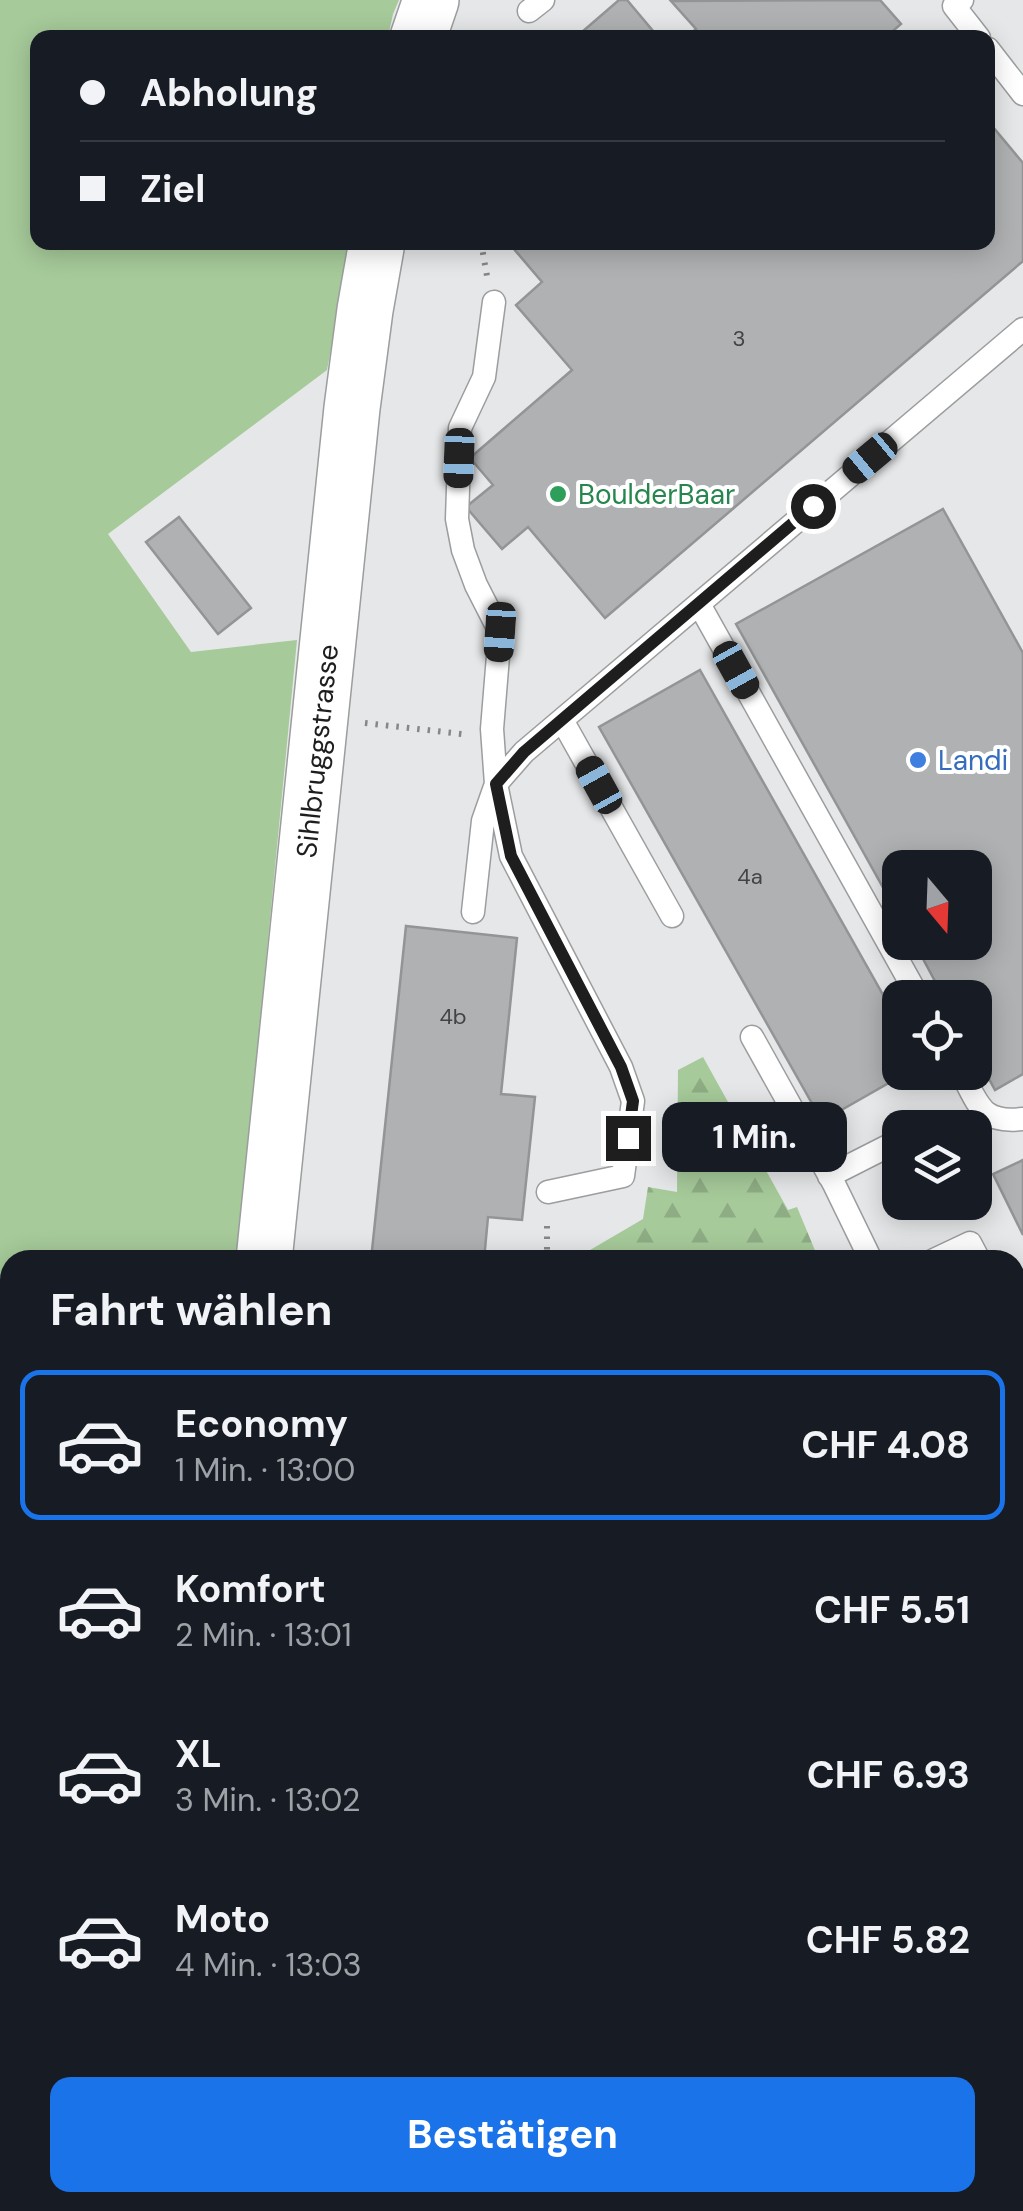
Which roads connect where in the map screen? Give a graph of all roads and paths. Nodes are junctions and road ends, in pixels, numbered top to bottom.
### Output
1 (432, 0) edge
2 (962, 0) edge
3 (421, 30) edge
4 (967, 30) edge
5 (995, 58) edge
6 (1023, 94) edge
7 (376, 250) edge
8 (494, 302) dead end
9 (1023, 329) edge
10 (699, 604) junction
11 (562, 720) junction
12 (354, 722) dead end
13 (428, 730) dead end
14 (496, 784) junction
15 (473, 912) dead end
16 (672, 916) dead end
17 (909, 980) edge
18 (752, 1037) dead end
19 (971, 1090) edge
20 (1023, 1119) edge
21 (882, 1149) edge
22 (830, 1176) junction
23 (548, 1192) joint
24 (265, 1250) edge
25 (547, 1250) edge
26 (866, 1250) edge

1 - 3 main road
2 - 4 lane
5 - 6 lane
7 - 24 main road, Sihlbruggstrasse
8 - 14 lane
9 - 10 lane
10 - 11 lane
10 - 17 lane
11 - 14 lane
11 - 16 lane
12 - 13 path
14 - 15 lane
14 - 23 lane
18 - 22 lane
19 - 20 lane
21 - 22 lane
22 - 26 lane
23 - 25 path

